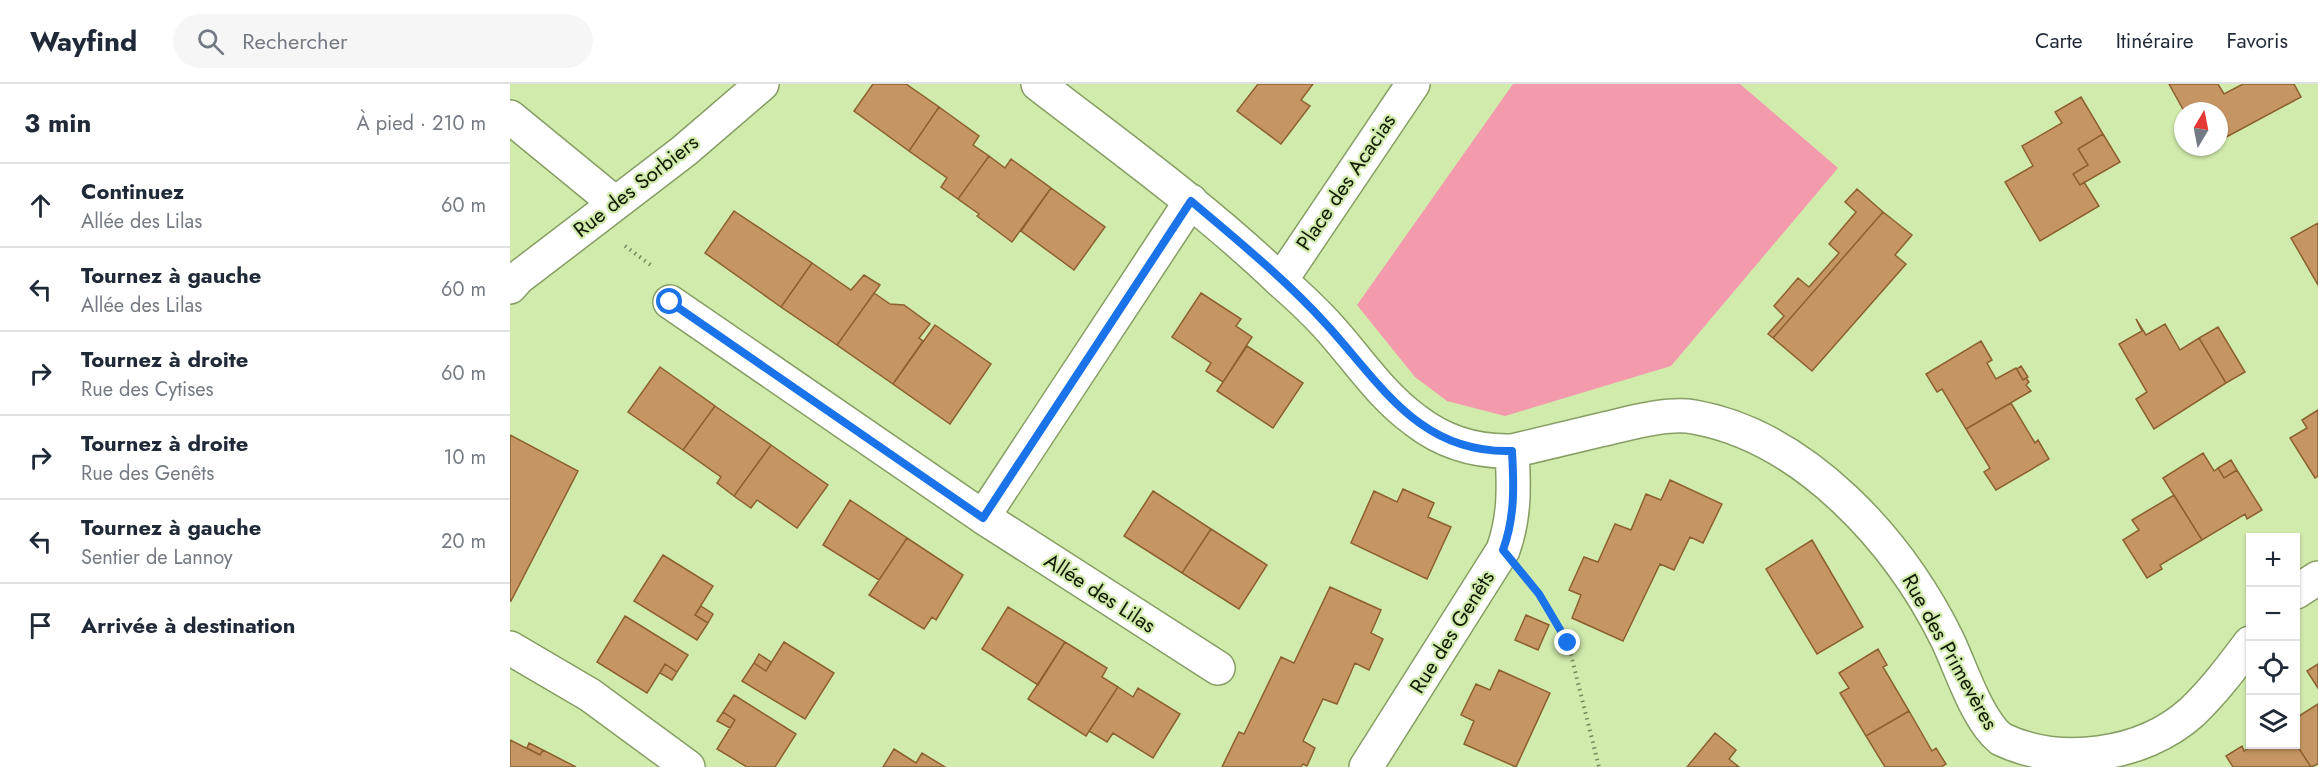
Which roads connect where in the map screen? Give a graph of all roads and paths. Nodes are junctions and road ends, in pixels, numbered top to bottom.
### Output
1 (762, 84) edge
2 (1038, 84) edge
3 (1413, 84) edge
4 (510, 117) edge
5 (1191, 201) junction
6 (615, 203) junction
7 (1281, 280) junction
8 (510, 287) edge
9 (670, 302) joint
10 (1512, 451) junction
11 (983, 518) junction
12 (1503, 550) junction
13 (2318, 578) edge
14 (2300, 589) edge
15 (510, 648) edge
16 (2246, 648) edge
17 (1218, 668) dead end
18 (688, 767) edge
19 (1366, 767) edge
20 (1599, 767) edge

1 - 6 street, Rue des Sorbiers
2 - 5 street, Rue des Primevères
3 - 7 street, Place des Acacias
4 - 6 street
5 - 7 street, Rue des Primevères
5 - 11 street
6 - 8 street, Rue des Sorbiers
6 - 9 path
7 - 10 street, Rue des Primevères
9 - 11 street, Allée des Lilas
10 - 12 street, Rue des Genêts
10 - 16 street, Rue des Primevères
11 - 17 street, Allée des Lilas
12 - 19 street, Rue des Genêts
12 - 20 path
13 - 14 street
15 - 18 street

